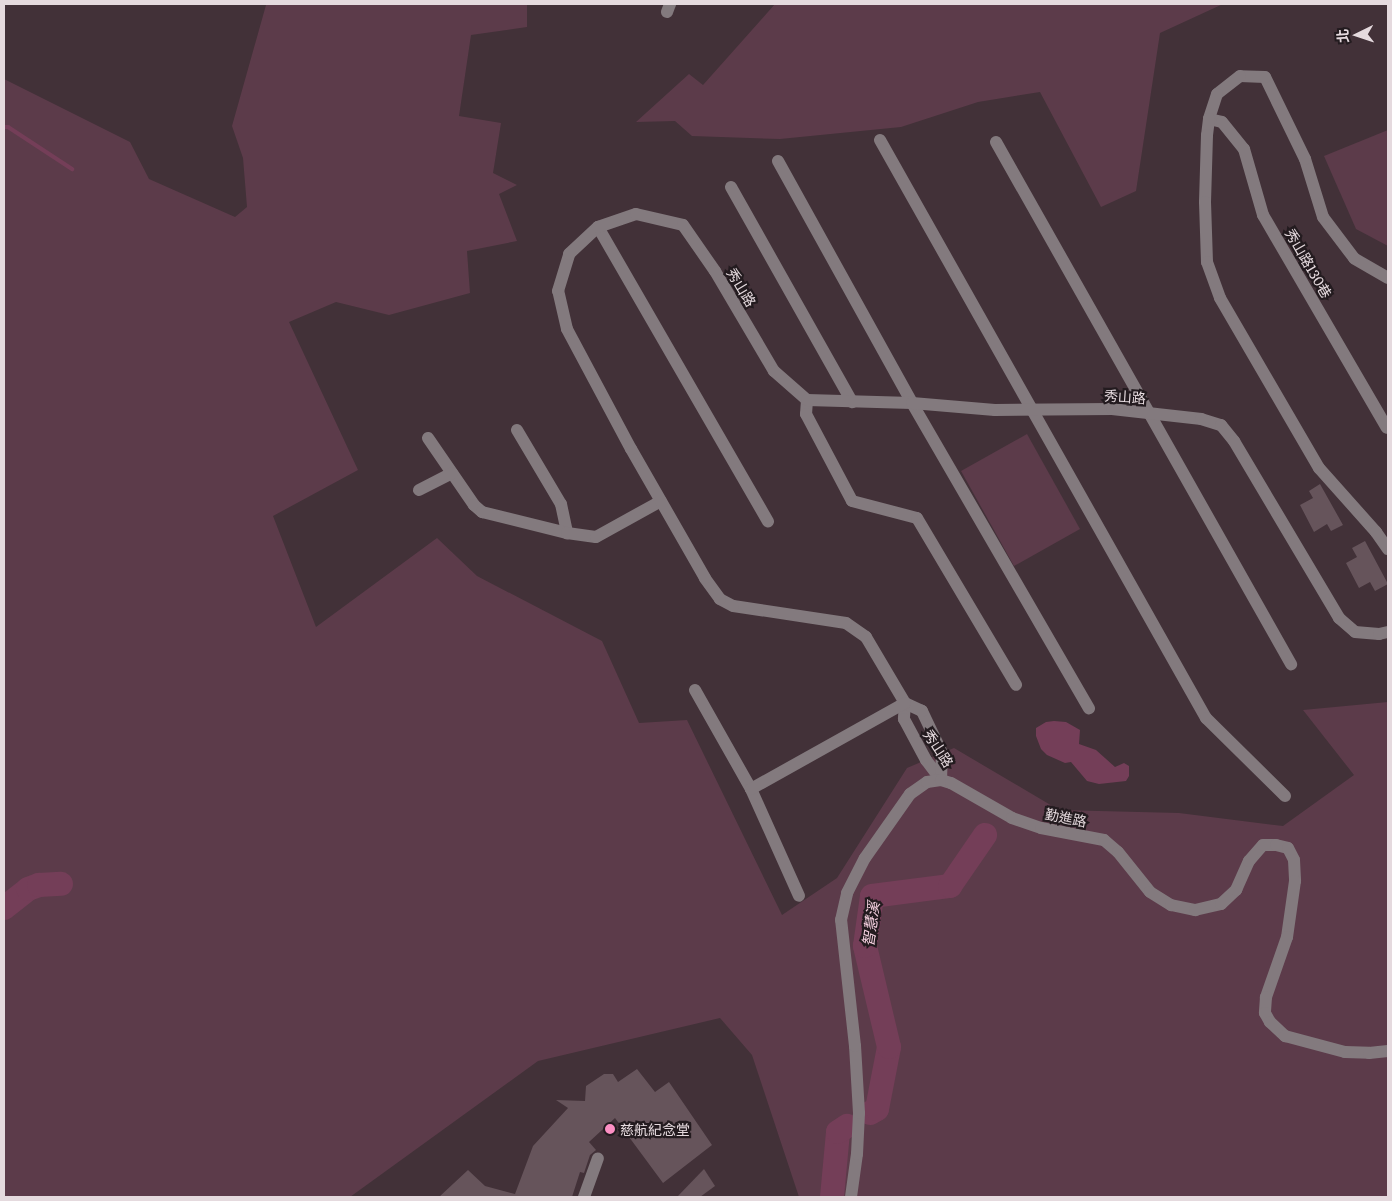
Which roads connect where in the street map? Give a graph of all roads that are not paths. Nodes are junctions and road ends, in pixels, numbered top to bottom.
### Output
1 (1209, 119) junction
2 (880, 140) dead end
3 (996, 142) dead end
4 (778, 161) dead end
5 (730, 187) dead end
6 (598, 227) junction
7 (1388, 278) edge
8 (806, 400) junction
9 (852, 402) junction
10 (912, 403) junction
11 (1034, 411) junction
12 (1150, 413) junction
13 (1387, 428) edge
14 (517, 430) dead end
15 (428, 438) dead end
16 (452, 473) junction
17 (419, 490) dead end
18 (661, 501) junction
19 (768, 522) dead end
20 (567, 533) junction
21 (1388, 550) edge
22 (1388, 632) edge
23 (1291, 664) dead end
24 (1016, 685) dead end
25 (695, 690) dead end
26 (905, 703) junction
27 (1089, 708) dead end
28 (941, 780) junction
29 (752, 789) junction
30 (1285, 796) dead end
31 (799, 896) dead end
32 (1388, 1051) edge
33 (598, 1158) dead end
34 (584, 1197) edge
35 (851, 1197) edge

1 - 7 street
1 - 13 street, 秀山路130巷
1 - 21 street
2 - 11 street
3 - 12 street
4 - 10 street
5 - 9 street
6 - 8 street, 秀山路
6 - 18 street, 秀山路
6 - 19 street
8 - 9 street, 秀山路
8 - 24 street
9 - 10 street, 秀山路
10 - 11 street, 秀山路
10 - 27 street
11 - 12 street, 秀山路
11 - 30 street
12 - 22 street, 秀山路
12 - 23 street
14 - 20 street
15 - 16 street
16 - 17 street
16 - 20 street
18 - 20 street
18 - 26 street, 秀山路
25 - 29 street
26 - 28 street, 秀山路
26 - 28 street, 秀山路
26 - 29 street
28 - 32 street, 勤進路
28 - 35 street
29 - 31 street
33 - 34 street

